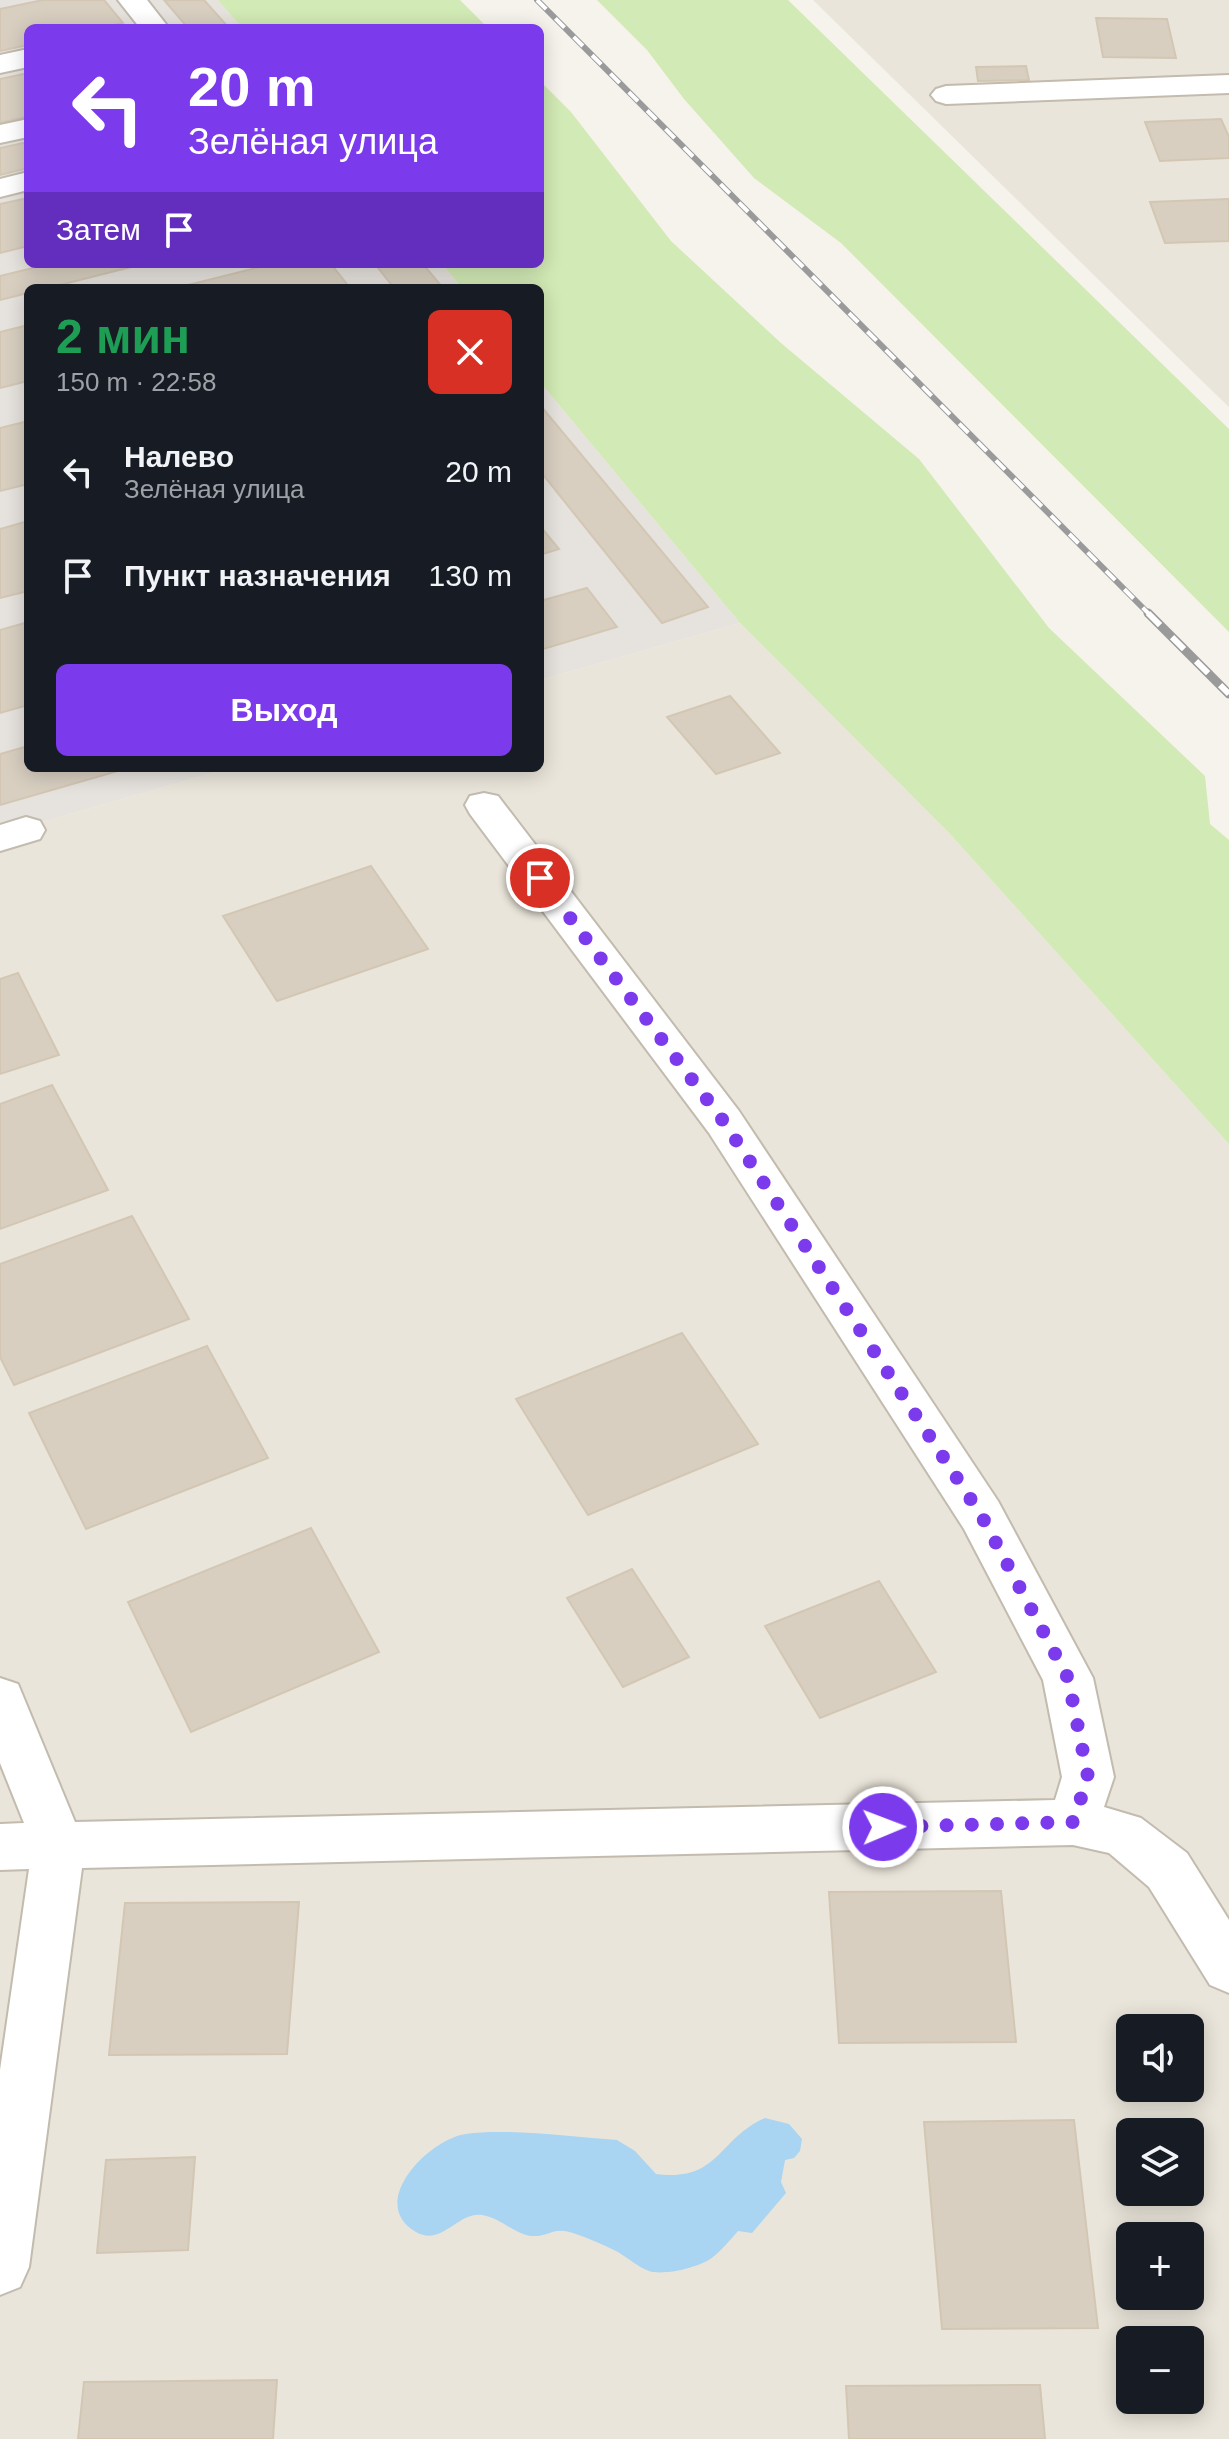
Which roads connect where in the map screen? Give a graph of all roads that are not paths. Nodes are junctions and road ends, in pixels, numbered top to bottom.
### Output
1 (132, 0) edge
2 (152, 24) edge
3 (24, 59) edge
4 (0, 64) edge
5 (1229, 84) edge
6 (946, 95) dead end
7 (24, 129) edge
8 (0, 134) edge
9 (24, 182) edge
10 (0, 188) edge
11 (484, 805) dead end
12 (0, 1699) edge
13 (1073, 1822) junction
14 (59, 1846) junction
15 (0, 1847) edge
16 (1229, 1968) edge
17 (0, 2267) edge

1 - 2 street
3 - 4 street
5 - 6 street
7 - 8 street
9 - 10 street
11 - 13 street
12 - 14 street
13 - 14 street
13 - 16 street
14 - 15 street
14 - 17 street

